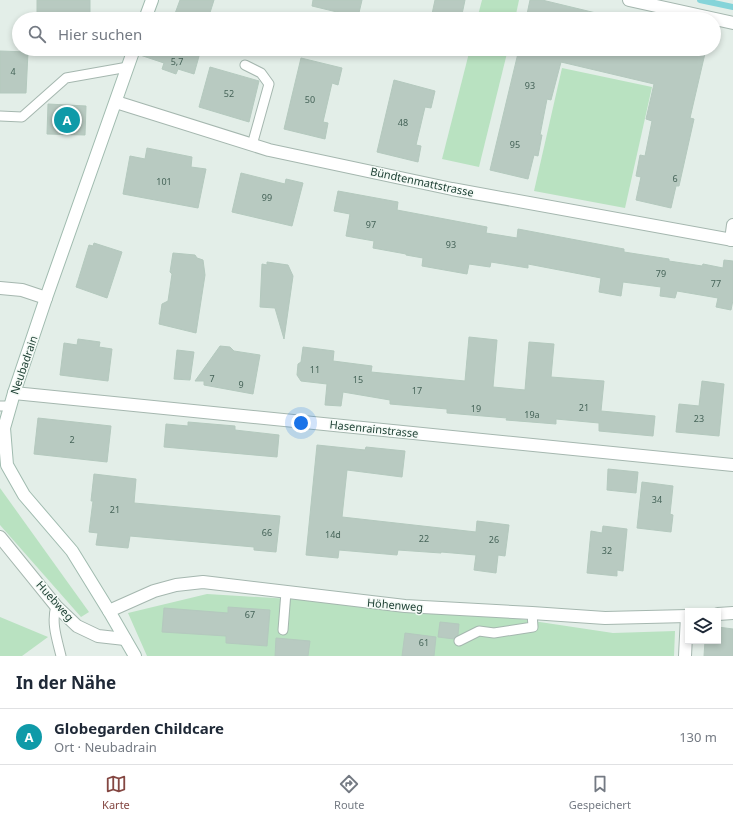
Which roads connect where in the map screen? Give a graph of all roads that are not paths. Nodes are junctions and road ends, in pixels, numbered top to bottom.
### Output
1 (152, 0) edge
2 (629, 0) edge
3 (148, 12) edge
4 (683, 12) edge
5 (721, 20) edge
6 (733, 23) edge
7 (132, 56) edge
8 (245, 65) dead end
9 (128, 67) junction
10 (116, 102) junction
11 (0, 116) edge
12 (252, 145) junction
13 (733, 225) edge
14 (732, 240) edge
15 (0, 288) edge
16 (46, 298) junction
17 (14, 393) junction
18 (5, 406) edge
19 (733, 465) edge
20 (0, 537) edge
21 (286, 592) junction
22 (56, 606) junction
23 (109, 611) junction
24 (532, 613) junction
25 (733, 613) edge
26 (721, 614) edge
27 (685, 616) edge
28 (283, 630) dead end
29 (125, 639) junction
30 (459, 641) dead end
31 (686, 644) edge
32 (61, 656) edge
33 (135, 656) edge
34 (685, 656) edge

1 - 3 street
2 - 4 street
5 - 6 street
7 - 9 street, Neubadrain
8 - 12 lane
9 - 10 street, Neubadrain
9 - 11 lane
10 - 12 street, Bündtenmattstrasse
10 - 16 street, Neubadrain
12 - 14 street, Bündtenmattstrasse
13 - 14 street
15 - 16 street
16 - 17 street, Neubadrain
17 - 18 street, Neubadrain
17 - 19 street, Hasenrainstrasse
18 - 23 street, Neubadrain
20 - 22 street, Huebweg
21 - 23 street, Höhenweg
21 - 24 street, Höhenweg
21 - 28 lane
22 - 29 street, Huebweg
22 - 32 lane
23 - 29 street, Neubadrain
24 - 27 street, Höhenweg
24 - 30 lane
25 - 26 street
29 - 33 street, Neubadrain
31 - 34 street

